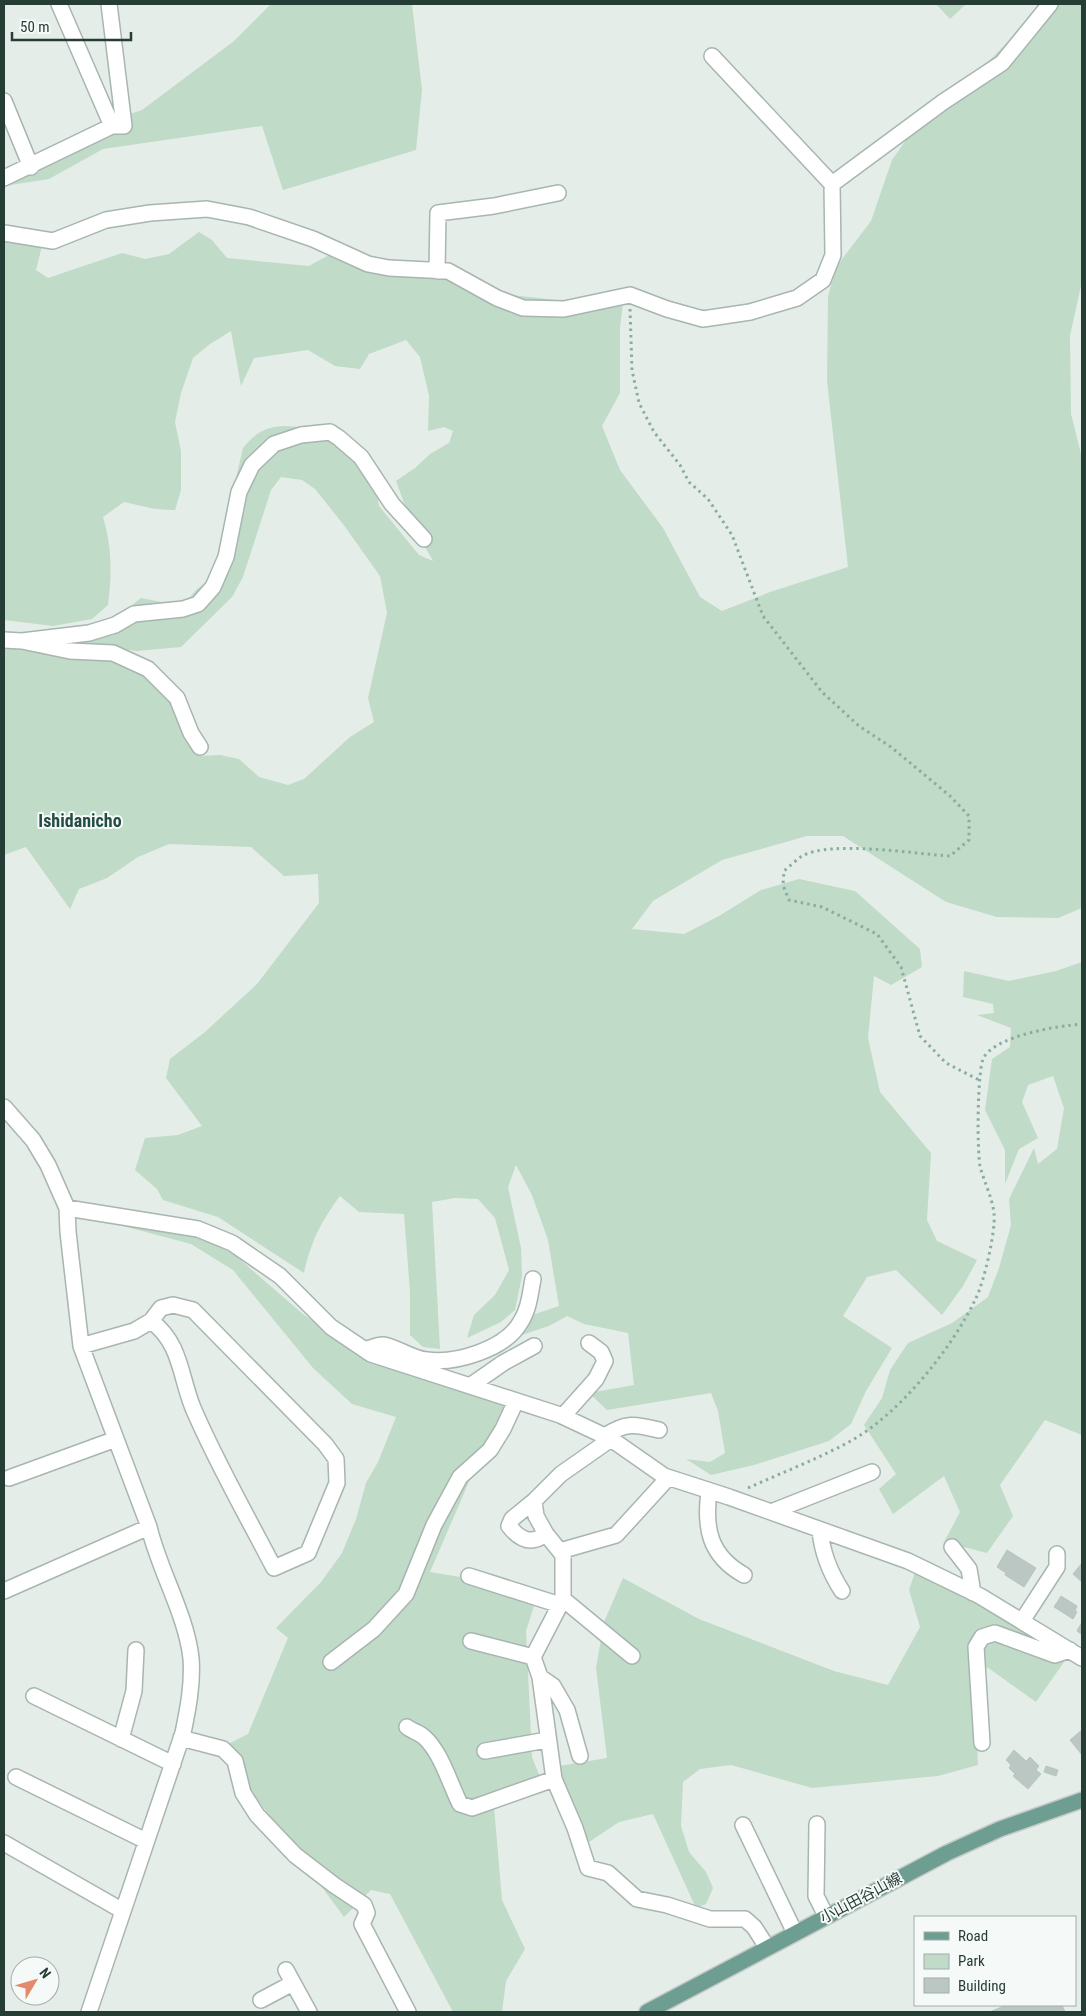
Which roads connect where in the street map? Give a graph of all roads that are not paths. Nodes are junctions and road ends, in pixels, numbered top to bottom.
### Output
1 (59, 4) edge
2 (109, 4) edge
3 (1050, 4) edge
4 (712, 56) dead end
5 (4, 100) edge
6 (112, 126) junction
7 (31, 167) junction
8 (4, 178) edge
9 (832, 184) junction
10 (558, 193) dead end
11 (4, 220) edge
12 (7, 233) edge
13 (437, 271) junction
14 (424, 539) dead end
15 (4, 640) edge
16 (22, 641) junction
17 (200, 747) dead end
18 (4, 1107) edge
19 (67, 1208) junction
20 (532, 1279) dead end
21 (151, 1321) junction
22 (589, 1343) dead end
23 (81, 1346) junction
24 (534, 1346) dead end
25 (365, 1350) junction
26 (470, 1386) junction
27 (516, 1401) junction
28 (563, 1416) junction
29 (659, 1430) dead end
30 (608, 1438) junction
31 (116, 1439) junction
32 (872, 1472) dead end
33 (9, 1478) dead end
34 (668, 1478) junction
35 (710, 1492) junction
36 (534, 1501) junction
37 (771, 1512) junction
38 (149, 1527) junction
39 (820, 1530) junction
40 (546, 1534) junction
41 (952, 1547) dead end
42 (560, 1551) junction
43 (1057, 1554) dead end
44 (744, 1575) dead end
45 (470, 1576) dead end
46 (4, 1591) edge
47 (842, 1591) dead end
48 (973, 1593) junction
49 (561, 1602) junction
50 (1022, 1621) junction
51 (471, 1641) dead end
52 (136, 1650) dead end
53 (1076, 1654) edge
54 (632, 1656) dead end
55 (534, 1657) junction
56 (331, 1662) dead end
57 (540, 1677) junction
58 (34, 1696) dead end
59 (407, 1728) dead end
60 (181, 1738) junction
61 (121, 1739) junction
62 (547, 1740) junction
63 (982, 1743) dead end
64 (485, 1751) dead end
65 (580, 1756) dead end
66 (173, 1764) junction
67 (16, 1777) dead end
68 (554, 1779) junction
69 (1082, 1800) edge
70 (818, 1824) dead end
71 (743, 1825) dead end
72 (146, 1841) junction
73 (4, 1843) edge
74 (123, 1911) junction
75 (826, 1916) junction
76 (795, 1933) junction
77 (767, 1948) junction
78 (261, 2000) dead end
79 (89, 2012) edge
80 (309, 2012) edge
81 (408, 2012) edge
82 (647, 2012) edge

1 - 6 street
2 - 6 street
3 - 9 street
4 - 9 street
5 - 7 street
6 - 7 street
7 - 8 street
9 - 13 street
10 - 13 street
11 - 12 street
12 - 13 street
14 - 16 street
15 - 16 street
16 - 17 street
18 - 19 street
19 - 23 street
19 - 25 street
20 - 25 street
21 - 21 street
21 - 23 street
22 - 28 street
23 - 31 street
24 - 26 street
25 - 26 street
26 - 27 street
27 - 28 street
27 - 56 street
28 - 30 street
29 - 30 street
30 - 34 street
30 - 36 street
31 - 33 street
31 - 38 street
32 - 37 street
34 - 35 street
34 - 42 street
35 - 37 street
35 - 44 street
36 - 40 street
36 - 40 street
37 - 39 street
38 - 46 street
38 - 60 street
39 - 47 street
39 - 48 street
40 - 42 street
41 - 48 street
42 - 49 street
43 - 50 street
45 - 49 street
48 - 50 street
49 - 54 street
49 - 55 street
50 - 53 street
51 - 55 street
52 - 61 street
53 - 63 street
55 - 57 street
57 - 62 street
57 - 65 street
58 - 61 street
59 - 68 street
60 - 66 street
60 - 81 street
61 - 66 street
62 - 64 street
62 - 68 street
66 - 72 street
67 - 72 street
68 - 77 street
69 - 75 main road, 小山田谷山線
70 - 75 street
71 - 76 street
72 - 74 street
73 - 74 street
74 - 79 street
75 - 76 main road, 小山田谷山線
76 - 77 main road, 小山田谷山線
77 - 82 main road, 小山田谷山線
78 - 80 street

